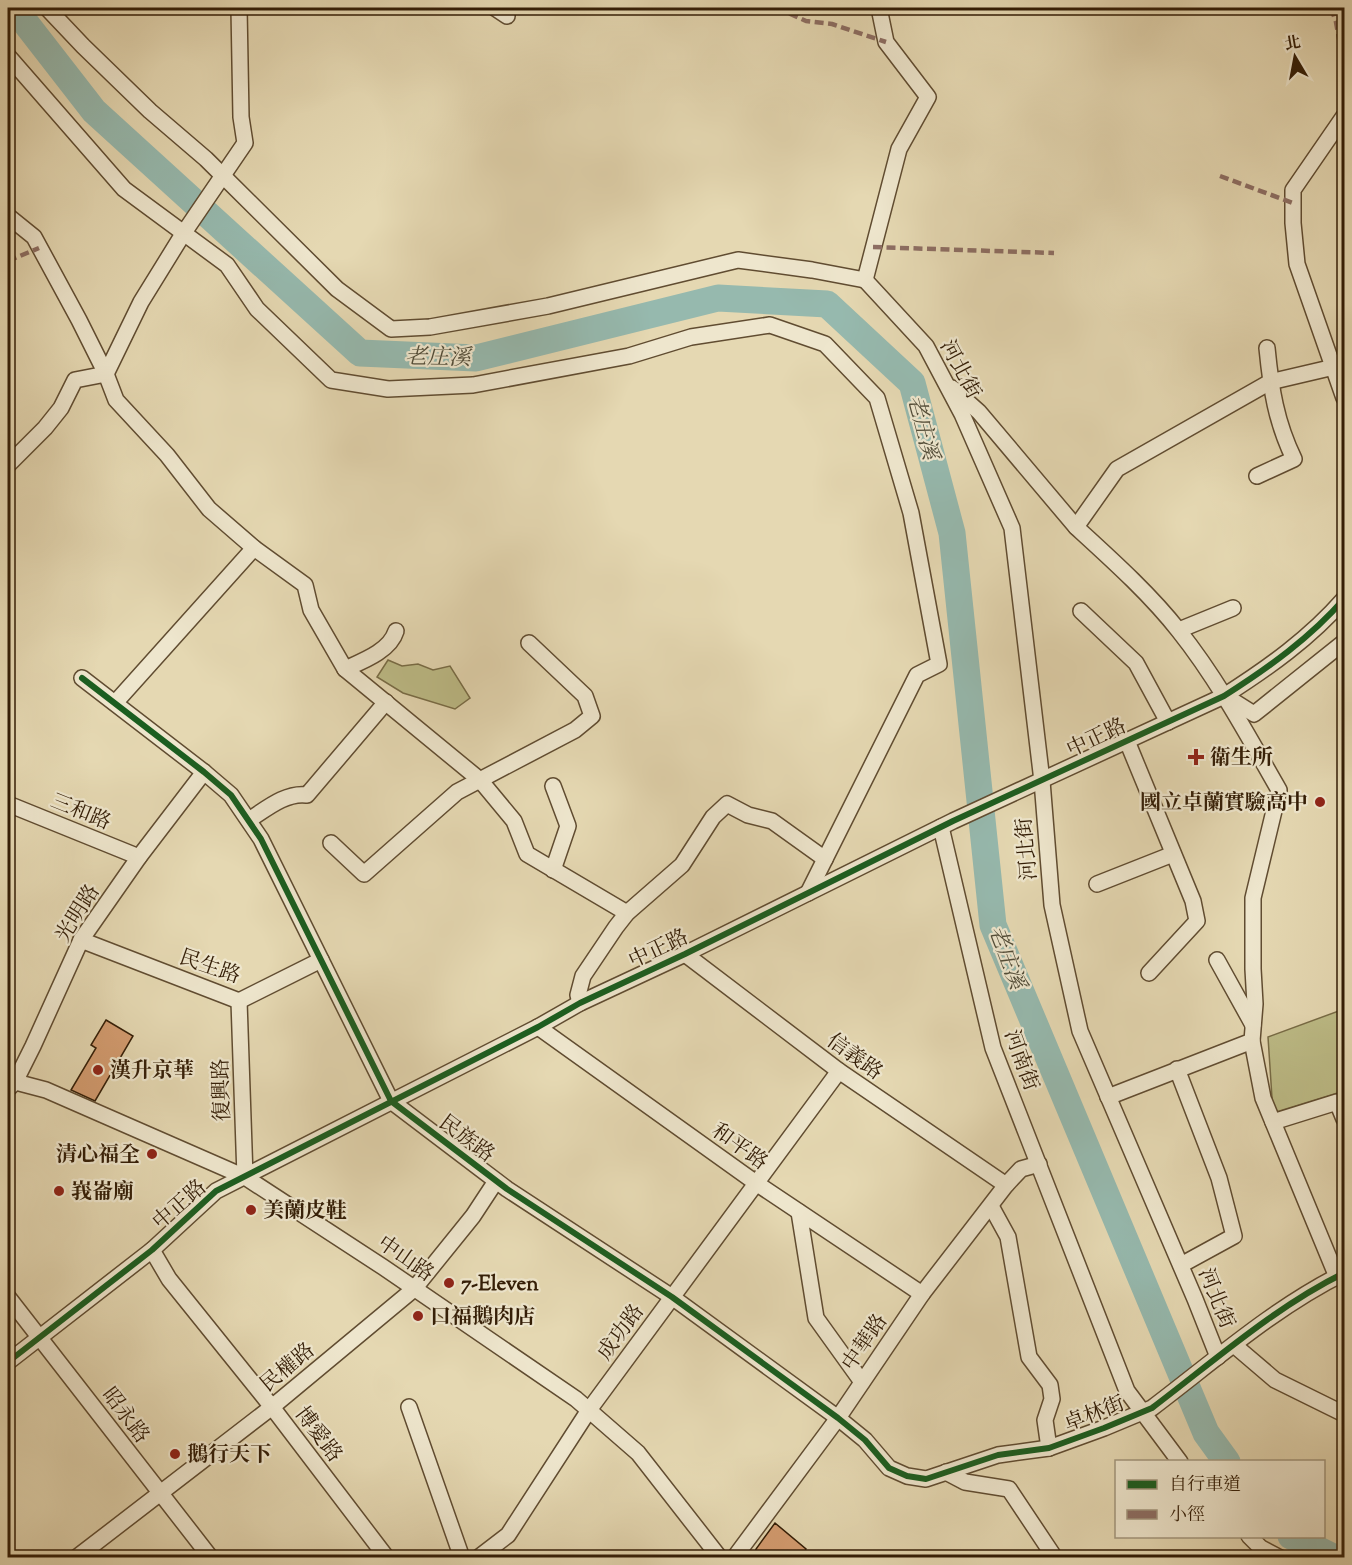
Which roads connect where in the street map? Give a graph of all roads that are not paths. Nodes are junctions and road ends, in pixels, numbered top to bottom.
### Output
1 (47, 8) edge
2 (239, 8) edge
3 (879, 8) edge
4 (8, 56) edge
5 (1344, 116) edge
6 (224, 176) junction
7 (8, 216) edge
8 (183, 234) junction
9 (865, 280) junction
10 (1267, 348) dead end
11 (1334, 367) junction
12 (106, 374) junction
13 (945, 382) junction
14 (1270, 382) junction
15 (1344, 398) edge
16 (8, 465) edge
17 (1257, 476) dead end
18 (1076, 527) junction
19 (254, 548) junction
20 (1344, 599) edge
21 (1233, 608) dead end
22 (1081, 611) dead end
23 (1179, 630) junction
24 (396, 631) dead end
25 (1344, 642) edge
26 (529, 643) dead end
27 (345, 669) junction
28 (82, 678) dead end
29 (1224, 696) junction
30 (386, 702) junction
31 (115, 703) junction
32 (1168, 722) junction
33 (1127, 741) junction
34 (204, 772) junction
35 (480, 780) junction
36 (1042, 781) junction
37 (553, 786) dead end
38 (8, 804) edge
39 (249, 820) junction
40 (947, 824) junction
41 (331, 843) dead end
42 (1173, 854) junction
43 (139, 857) junction
44 (825, 860) junction
45 (553, 870) junction
46 (1097, 884) dead end
47 (808, 893) junction
48 (627, 913) junction
49 (81, 940) junction
50 (685, 954) junction
51 (321, 960) junction
52 (1216, 960) dead end
53 (1149, 973) dead end
54 (238, 1001) junction
55 (580, 1003) junction
56 (1253, 1025) junction
57 (538, 1027) junction
58 (1252, 1041) junction
59 (1177, 1069) junction
60 (839, 1071) junction
61 (10, 1084) edge
62 (1108, 1097) junction
63 (391, 1101) junction
64 (1344, 1119) edge
65 (1273, 1122) junction
66 (1039, 1164) junction
67 (245, 1177) junction
68 (496, 1181) junction
69 (756, 1184) junction
70 (1006, 1185) junction
71 (991, 1206) junction
72 (799, 1212) junction
73 (152, 1250) junction
74 (1180, 1265) junction
75 (1341, 1275) edge
76 (414, 1289) junction
77 (921, 1294) junction
78 (8, 1297) edge
79 (672, 1297) junction
80 (40, 1337) junction
81 (1234, 1345) junction
82 (1218, 1357) junction
83 (8, 1362) edge
84 (862, 1382) junction
85 (272, 1407) junction
86 (409, 1407) dead end
87 (589, 1410) junction
88 (1142, 1412) junction
89 (1344, 1414) edge
90 (838, 1418) junction
91 (1048, 1448) junction
92 (1179, 1460) edge
93 (946, 1472) junction
94 (159, 1493) junction
95 (1251, 1538) edge
96 (76, 1557) edge
97 (211, 1557) edge
98 (387, 1557) edge
99 (462, 1557) edge
100 (478, 1557) edge
101 (720, 1557) edge
102 (734, 1557) edge
103 (1055, 1557) edge
104 (1280, 1557) edge

1 - 6 street
2 - 6 street
3 - 9 street
4 - 8 street
5 - 11 street
6 - 8 street
6 - 9 street
7 - 12 street
8 - 12 street
8 - 44 street
9 - 13 street, 河北街
10 - 14 street
11 - 14 street
11 - 15 street
12 - 16 street
12 - 19 street
13 - 18 street
13 - 36 street, 河北街
14 - 17 street
14 - 18 street
18 - 23 street
19 - 27 street
19 - 31 street
20 - 29 street, 中正路
21 - 23 street
22 - 32 street
23 - 29 street
24 - 27 street
25 - 29 street
26 - 35 street
27 - 30 street
28 - 31 street, 民族路
29 - 32 street, 中正路
29 - 56 street
30 - 35 street
30 - 39 street
31 - 34 street, 民族路
32 - 33 street, 中正路
33 - 36 street, 中正路
33 - 42 street
34 - 39 street, 民族路
34 - 43 street, 光明路
35 - 41 street
35 - 45 street
36 - 40 street, 中正路
36 - 62 street, 河北街
37 - 45 street
38 - 43 street, 三和路
39 - 51 street, 民族路
40 - 47 street, 中正路
40 - 66 street, 河南街
42 - 46 street
42 - 53 street
43 - 49 street, 光明路
44 - 47 street
44 - 48 street
45 - 48 street
47 - 50 street, 中正路
48 - 55 street
49 - 54 street, 民生路
49 - 61 street, 光明路
50 - 55 street, 中正路
50 - 60 street, 信義路
51 - 54 street, 民生路
51 - 63 street, 民族路
52 - 56 street
54 - 67 street, 復興路
55 - 57 street, 中正路
56 - 58 street
57 - 63 street, 中正路
57 - 69 street, 和平路
58 - 59 street
58 - 65 street
59 - 62 street
59 - 74 street
60 - 69 street, 成功路
60 - 70 street, 信義路
61 - 67 street, 中山路
62 - 74 street, 河北街
63 - 67 street, 中正路
63 - 68 street, 民族路
64 - 65 street
65 - 75 street
66 - 70 street, 中華路
66 - 88 street, 河南街
67 - 73 street, 中正路
67 - 76 street, 中山路
68 - 76 street, 民權路
68 - 79 street, 民族路
69 - 72 street, 和平路
69 - 79 street, 成功路
70 - 71 street, 中華路
71 - 77 street, 中華路
71 - 91 street
72 - 77 street, 和平路
72 - 84 street
73 - 80 street, 中正路
73 - 85 street, 博愛路
74 - 82 street, 河北街
75 - 81 street, 卓林街
76 - 85 street, 民權路
76 - 87 street, 中山路
77 - 84 street, 中華路
78 - 80 street, 昭永路
79 - 87 street, 成功路
79 - 90 street, 民族路
80 - 83 street, 中正路
80 - 94 street, 昭永路
81 - 82 street, 卓林街
81 - 89 street
82 - 88 street, 卓林街
84 - 90 street, 中華路
85 - 94 street, 民權路
85 - 98 street, 博愛路
86 - 99 street
87 - 100 street, 成功路
87 - 101 street, 中山路
88 - 91 street, 卓林街
88 - 92 street, 河南街
90 - 93 street, 卓林街
90 - 102 street, 中華路
91 - 93 street, 卓林街
93 - 103 street
94 - 96 street, 民權路
94 - 97 street, 昭永路
95 - 104 street

